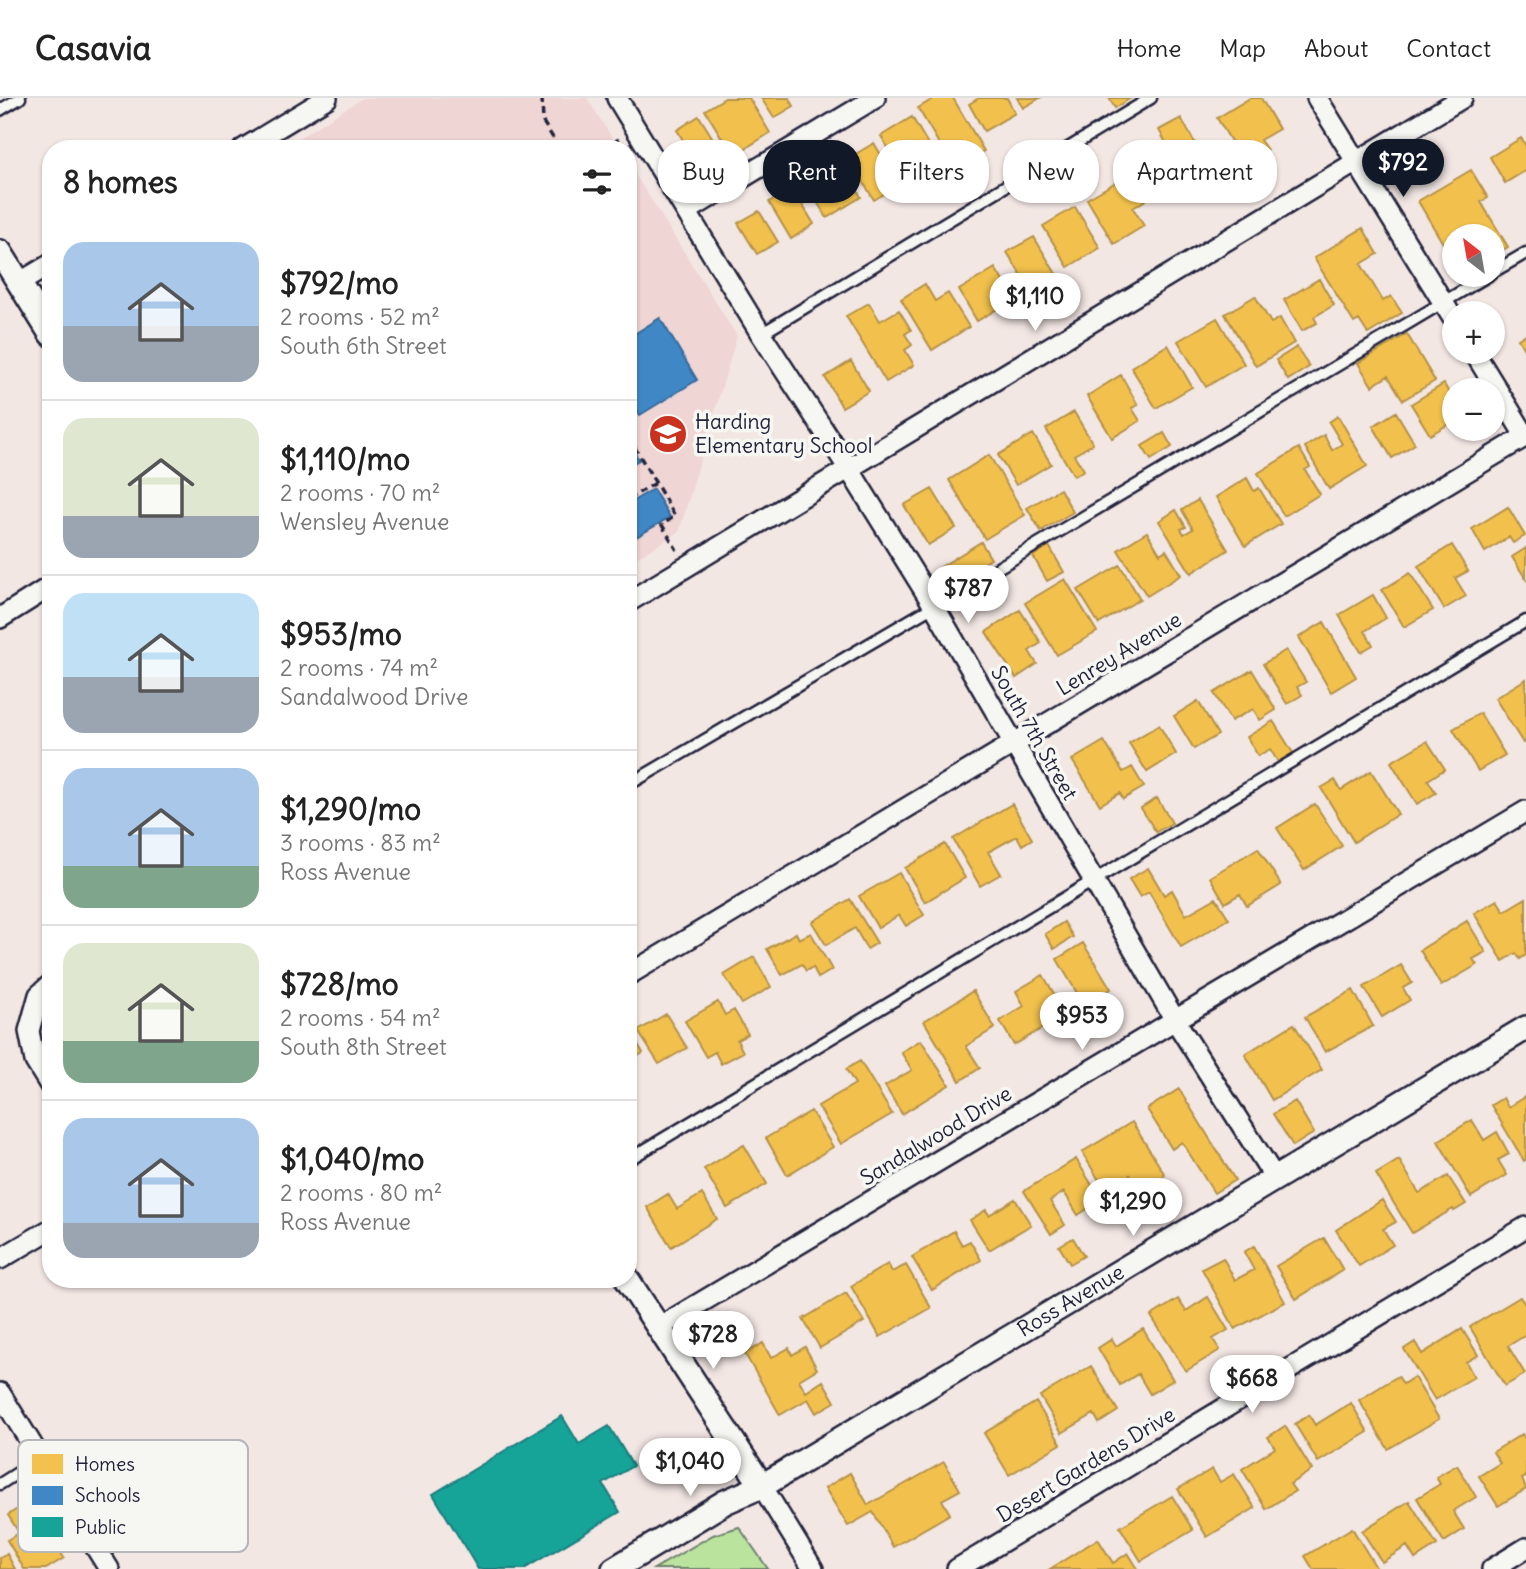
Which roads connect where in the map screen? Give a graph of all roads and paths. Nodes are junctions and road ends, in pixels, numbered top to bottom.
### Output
1 (20, 98) edge
2 (327, 98) edge
3 (542, 98) edge
4 (875, 98) edge
5 (1151, 98) edge
6 (1317, 98) edge
7 (1462, 98) edge
8 (623, 100) edge
9 (0, 110) edge
10 (258, 140) edge
11 (554, 140) edge
12 (1356, 162) junction
13 (687, 211) junction
14 (1526, 253) edge
15 (42, 265) edge
16 (1505, 266) edge
17 (7, 269) edge
18 (1469, 287) edge
19 (1442, 301) edge
20 (1445, 301) edge
21 (1442, 303) edge
22 (42, 321) edge
23 (761, 334) junction
24 (1481, 364) edge
25 (1526, 436) edge
26 (637, 451) edge
27 (849, 469) junction
28 (656, 483) junction
29 (637, 494) edge
30 (687, 567) junction
31 (42, 591) edge
32 (637, 597) edge
33 (934, 606) junction
34 (2, 613) edge
35 (1526, 621) edge
36 (1014, 743) junction
37 (637, 780) edge
38 (1526, 811) edge
39 (1094, 880) junction
40 (637, 970) edge
41 (42, 997) edge
42 (1175, 1020) junction
43 (1526, 1028) edge
44 (42, 1072) edge
45 (637, 1155) edge
46 (1275, 1178) junction
47 (1526, 1227) edge
48 (42, 1234) edge
49 (0, 1259) edge
50 (633, 1288) edge
51 (658, 1328) junction
52 (0, 1393) edge
53 (30, 1440) edge
54 (18, 1473) edge
55 (0, 1484) edge
56 (762, 1486) junction
57 (1526, 1548) edge
58 (99, 1552) edge
59 (109, 1569) edge
60 (614, 1569) edge
61 (814, 1569) edge
62 (957, 1569) edge
63 (1492, 1569) edge

1 - 9 lane
2 - 10 street
3 - 11 path
4 - 13 street
5 - 23 lane
6 - 12 street
7 - 12 street
8 - 13 street, South 7th Street
12 - 19 street
12 - 27 street
13 - 23 street, South 7th Street
14 - 16 lane
15 - 17 street
17 - 22 street
18 - 20 lane
21 - 33 lane
23 - 27 street, South 7th Street
24 - 25 street
25 - 36 street, Lenrey Avenue
26 - 28 path
27 - 30 street
27 - 33 street, South 7th Street
28 - 29 path
28 - 30 path
30 - 32 street
31 - 34 street
33 - 36 street, South 7th Street
33 - 37 lane
35 - 39 lane
36 - 39 street, South 7th Street
36 - 40 street, Lenrey Avenue
38 - 42 street, Sandalwood Drive
39 - 42 street, South 7th Street
39 - 45 lane
41 - 44 street
42 - 46 street, South 7th Street
42 - 51 street, Sandalwood Drive
43 - 46 street, Ross Avenue
46 - 56 street, Ross Avenue
47 - 62 street, Desert Gardens Drive
48 - 49 street
50 - 51 street
51 - 56 street
52 - 53 street
54 - 55 lane
56 - 60 street, Ross Avenue
56 - 61 street
57 - 63 street
58 - 59 street

